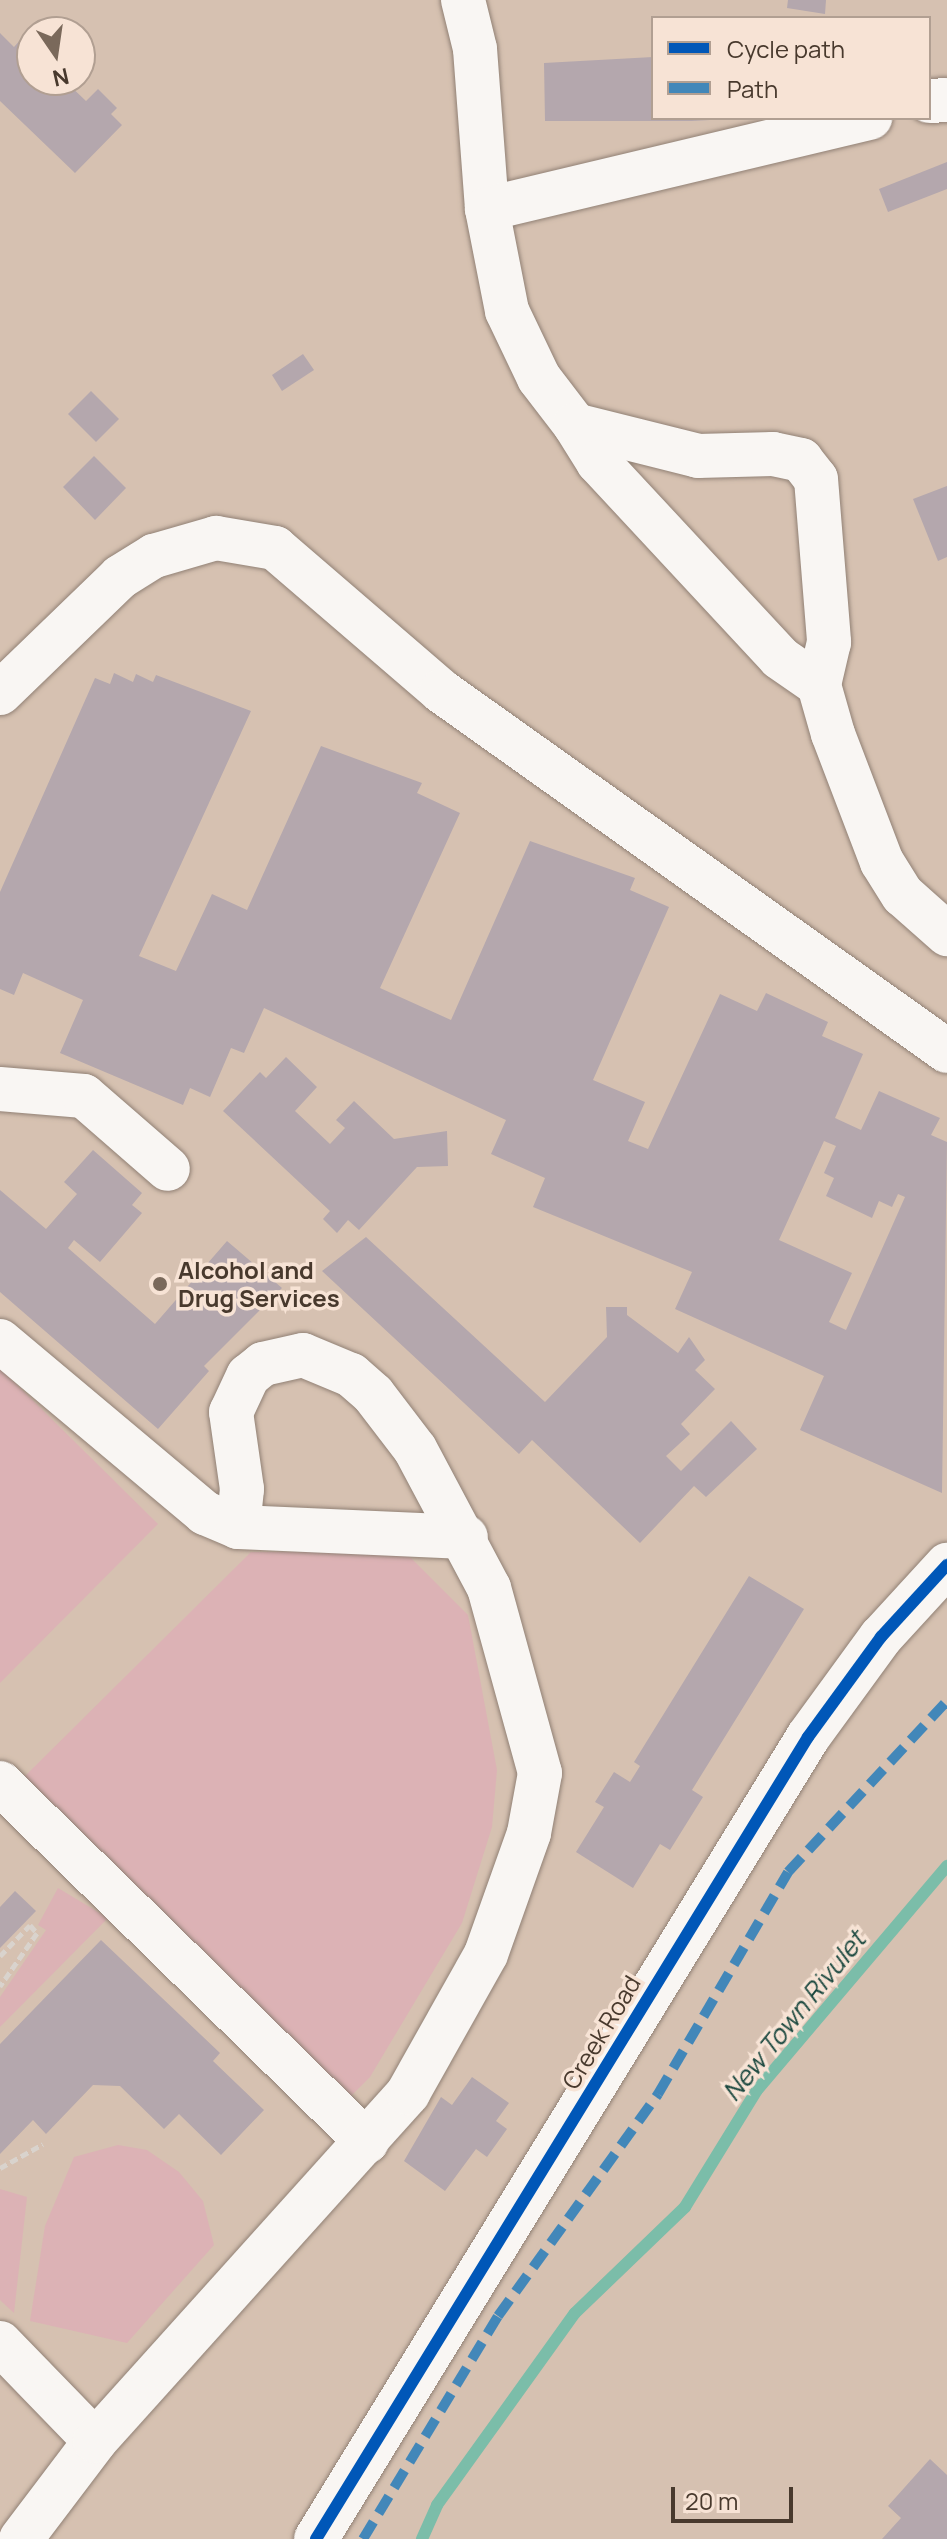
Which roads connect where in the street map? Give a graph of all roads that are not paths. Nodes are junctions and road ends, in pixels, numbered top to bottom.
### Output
1 (463, 0) edge
2 (862, 120) edge
3 (487, 209) junction
4 (575, 425) junction
5 (819, 685) junction
6 (0, 693) edge
7 (947, 934) edge
8 (947, 1051) edge
9 (0, 1089) edge
10 (168, 1169) dead end
11 (0, 1341) edge
12 (238, 1527) junction
13 (466, 1537) junction
14 (947, 1565) edge
15 (0, 1783) edge
16 (367, 2142) junction
17 (0, 2343) edge
18 (95, 2441) junction
19 (21, 2539) edge
20 (316, 2539) edge

1 - 3 street
2 - 3 street
3 - 4 street
4 - 5 street
4 - 5 street
5 - 7 street
6 - 8 street
9 - 10 street
11 - 12 street
12 - 13 street
12 - 13 street
13 - 16 street
14 - 20 street, Creek Road
15 - 16 street
16 - 18 street
17 - 18 street
18 - 19 street

